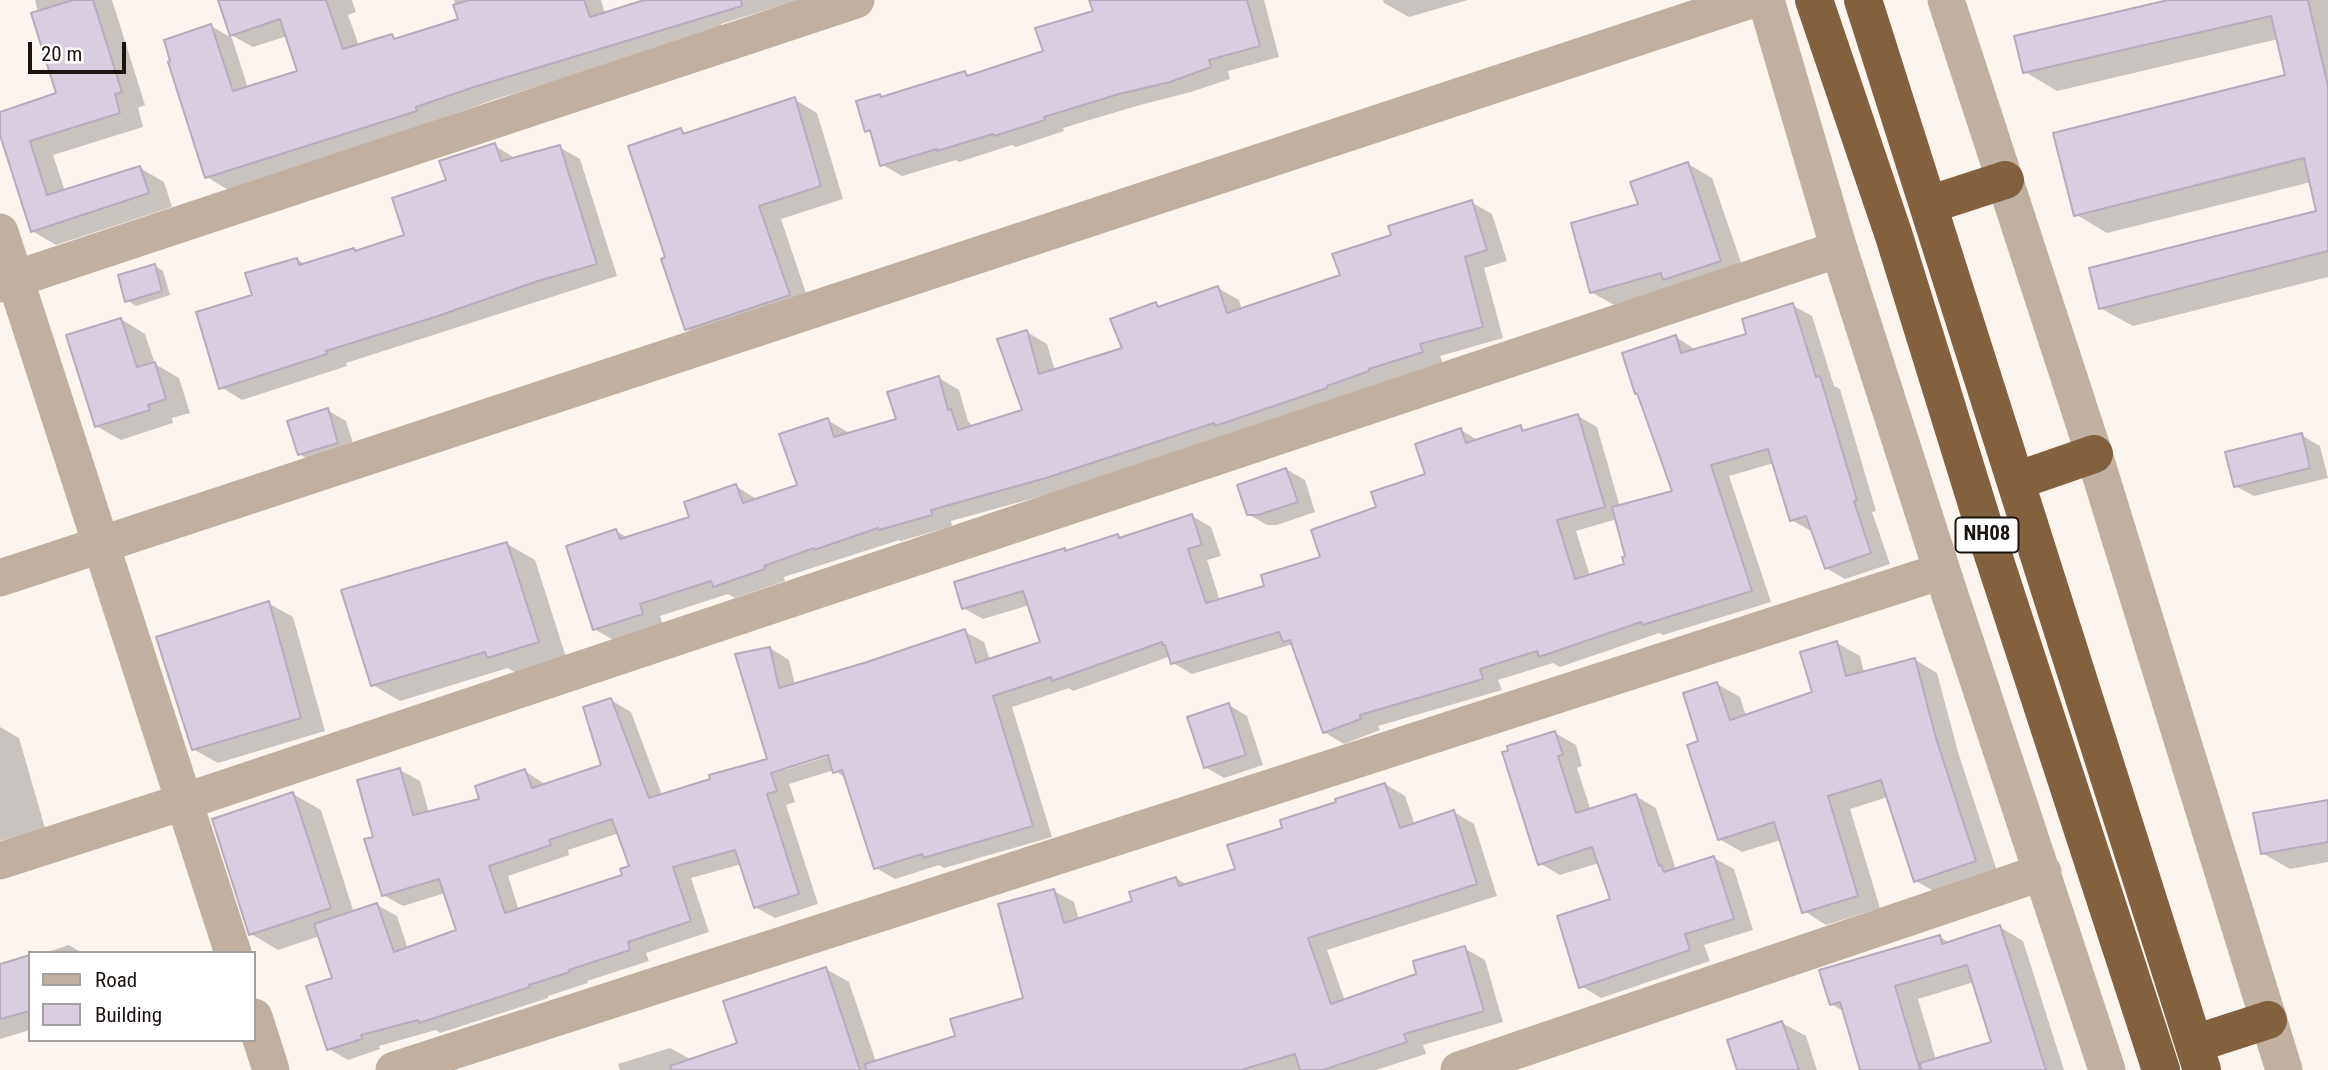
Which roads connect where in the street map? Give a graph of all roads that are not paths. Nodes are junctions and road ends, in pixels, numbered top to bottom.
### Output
1 (856, 0) edge
2 (1751, 0) edge
3 (1766, 0) edge
4 (1814, 0) edge
5 (1863, 0) edge
6 (1946, 0) edge
7 (2005, 180) junction
8 (1927, 205) junction
9 (0, 232) edge
10 (1839, 249) junction
11 (8, 281) edge
12 (2094, 454) junction
13 (2016, 481) junction
14 (101, 544) junction
15 (1942, 571) junction
16 (0, 578) edge
17 (183, 802) junction
18 (0, 861) edge
19 (2043, 873) junction
20 (232, 951) edge
21 (2268, 1020) junction
22 (256, 1023) edge
23 (2198, 1057) edge
24 (271, 1070) edge
25 (394, 1070) edge
26 (1459, 1070) edge
27 (2107, 1070) edge
28 (2161, 1070) edge
29 (2284, 1070) edge

1 - 11 street
2 - 14 street
3 - 10 street
4 - 28 highway, NH08
5 - 8 highway, NH08
6 - 7 street
7 - 8 highway
7 - 12 street
8 - 13 highway, NH08
9 - 11 street
10 - 15 street
10 - 17 street
11 - 14 street
12 - 13 highway
12 - 21 street
13 - 23 highway, NH08
14 - 16 street
14 - 17 street
15 - 19 street
15 - 25 street
17 - 18 street
17 - 20 street
19 - 26 street
19 - 27 street
21 - 23 highway
21 - 29 street
22 - 24 street

